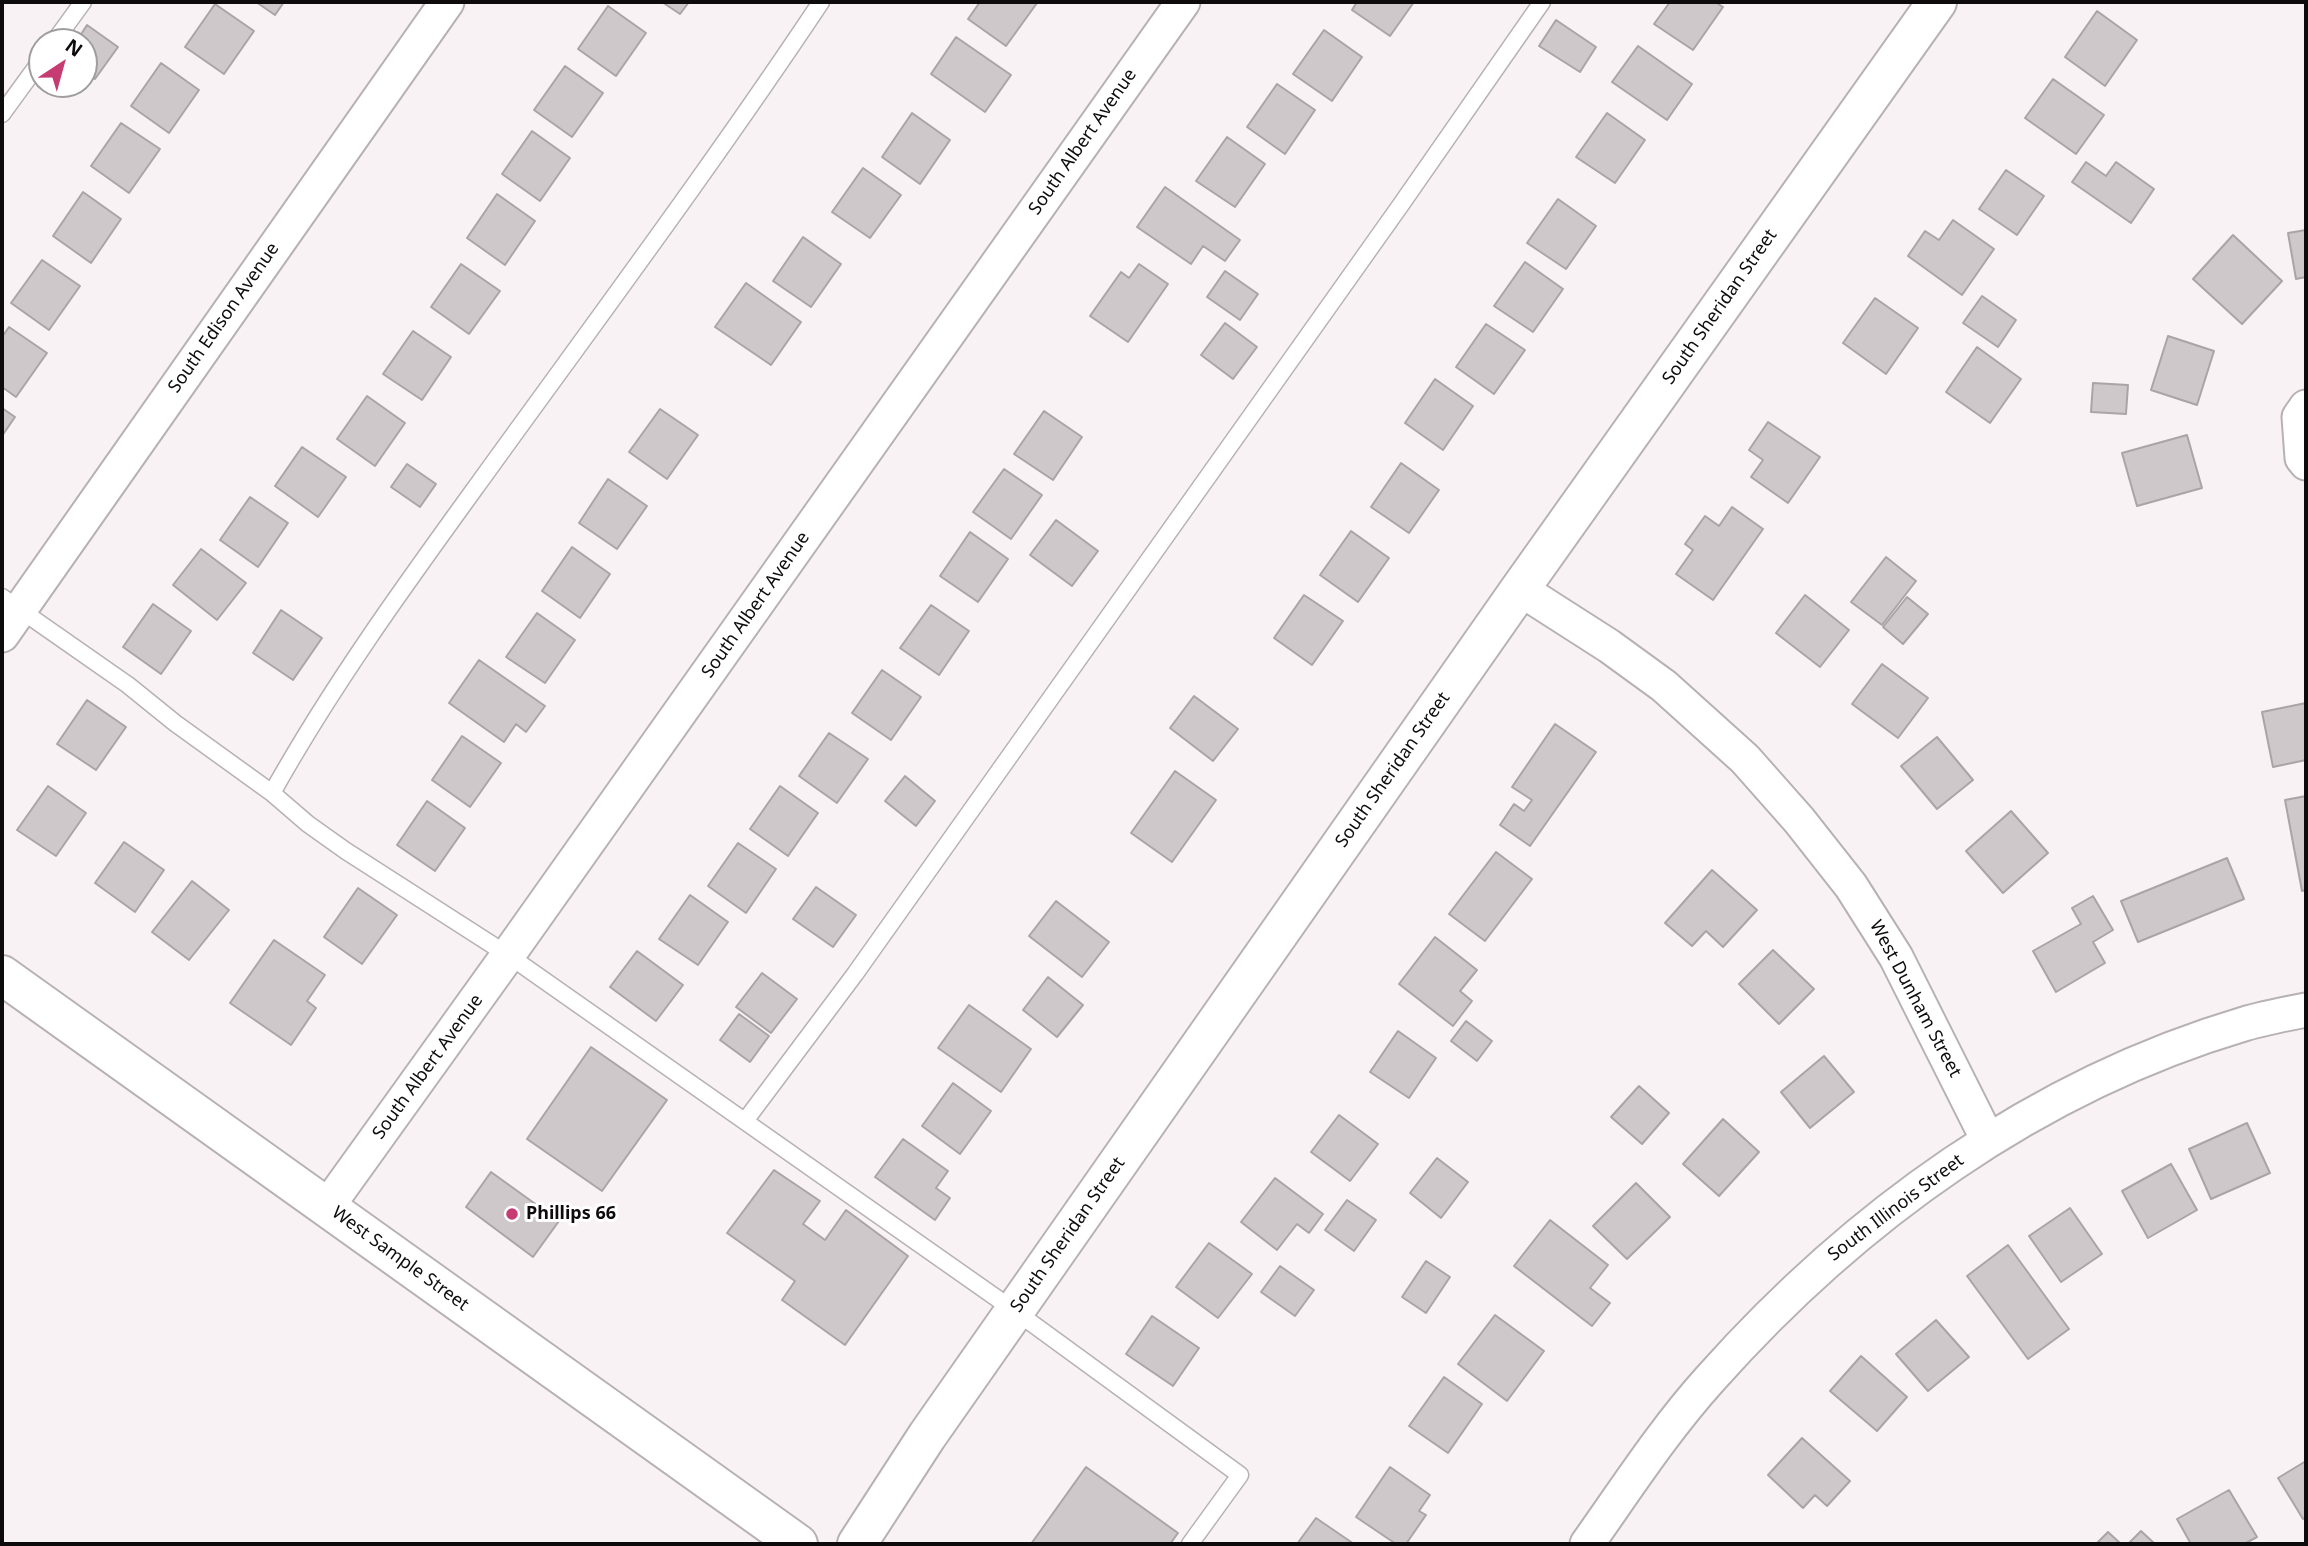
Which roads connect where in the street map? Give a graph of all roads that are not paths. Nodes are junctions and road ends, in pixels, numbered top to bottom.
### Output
1 (83, 2) edge
2 (447, 2) edge
3 (821, 2) edge
4 (1183, 2) edge
5 (1542, 2) edge
6 (1937, 2) edge
7 (64, 28) edge
8 (28, 78) edge
9 (2, 114) edge
10 (2306, 407) edge
11 (2306, 463) edge
12 (1520, 589) junction
13 (8, 614) edge
14 (272, 793) junction
15 (508, 955) junction
16 (2, 975) edge
17 (2306, 1010) edge
18 (745, 1121) junction
19 (1988, 1140) junction
20 (327, 1207) junction
21 (1015, 1311) junction
22 (798, 1544) edge
23 (857, 1544) edge
24 (1190, 1544) edge
25 (1587, 1544) edge

1 - 7 lane
2 - 13 street, South Edison Avenue
3 - 14 lane
4 - 15 street, South Albert Avenue
5 - 18 lane
6 - 12 street, South Sheridan Street
8 - 9 lane
10 - 11 street
12 - 19 street, West Dunham Street
12 - 21 street, South Sheridan Street
13 - 14 lane
14 - 15 lane
15 - 18 lane
15 - 20 street, South Albert Avenue
16 - 20 street, West Sample Street
17 - 19 street, South Illinois Street
18 - 21 lane
19 - 25 street, South Illinois Street
20 - 22 street, West Sample Street
21 - 23 street, South Sheridan Street
21 - 24 lane

